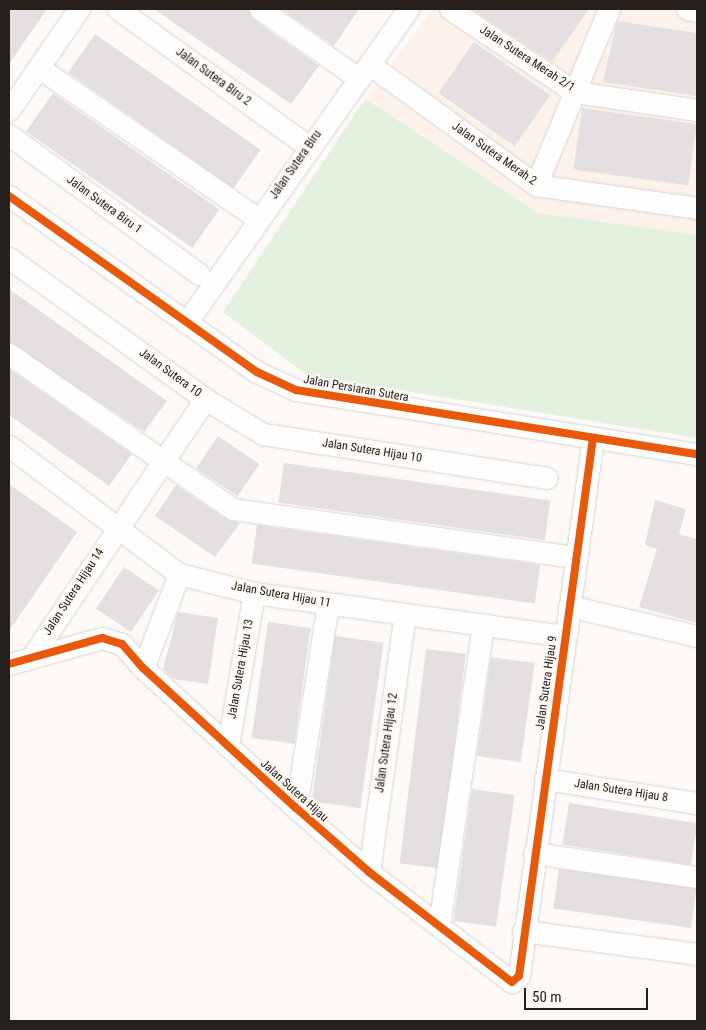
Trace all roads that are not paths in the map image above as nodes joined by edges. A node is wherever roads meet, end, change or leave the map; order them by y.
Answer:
1 (79, 9) edge
2 (118, 9) edge
3 (260, 9) edge
4 (408, 9) edge
5 (450, 9) edge
6 (609, 9) edge
7 (687, 9) edge
8 (697, 10) edge
9 (38, 67) junction
10 (364, 71) junction
11 (575, 92) junction
12 (9, 110) edge
13 (697, 110) edge
14 (9, 135) edge
15 (308, 146) junction
16 (536, 185) junction
17 (9, 196) edge
18 (697, 208) edge
19 (258, 219) junction
20 (9, 258) edge
21 (199, 274) dead end
22 (186, 323) junction
23 (9, 354) edge
24 (205, 399) junction
25 (592, 438) junction
26 (9, 446) edge
27 (697, 454) edge
28 (161, 460) junction
29 (547, 478) dead end
30 (116, 525) junction
31 (576, 557) junction
32 (179, 574) junction
33 (254, 593) junction
34 (328, 603) junction
35 (569, 606) junction
36 (405, 614) junction
37 (483, 624) junction
38 (565, 636) junction
39 (697, 636) edge
40 (31, 658) junction
41 (9, 664) edge
42 (143, 668) junction
43 (228, 746) junction
44 (545, 779) junction
45 (697, 803) edge
46 (296, 808) junction
47 (534, 853) junction
48 (369, 872) junction
49 (697, 877) edge
50 (439, 926) junction
51 (523, 931) junction
52 (697, 954) edge

1 - 9 street
2 - 15 street, Jalan Sutera Biru 2
3 - 10 street, Jalan Sutera Merah 2
4 - 10 street, Jalan Sutera Biru
5 - 11 street, Jalan Sutera Merah 2/1
6 - 11 street
7 - 8 street
9 - 12 street
9 - 19 street
10 - 15 street, Jalan Sutera Biru
10 - 16 street, Jalan Sutera Merah 2
11 - 13 street, Jalan Sutera Merah 2/1
11 - 16 street
14 - 21 street, Jalan Sutera Biru 1
15 - 19 street, Jalan Sutera Biru
16 - 18 street, Jalan Sutera Merah 2
17 - 22 street, Jalan Persiaran Sutera
19 - 22 street, Jalan Sutera Biru
20 - 24 street, Jalan Sutera 10
22 - 25 street, Jalan Persiaran Sutera
23 - 28 street
24 - 28 street, Jalan Sutera 10
24 - 29 street, Jalan Sutera Hijau 10
25 - 27 street, Jalan Persiaran Sutera
25 - 31 street, Jalan Sutera Hijau 9
26 - 30 street, Jalan Sutera Hijau 11
28 - 30 street, Jalan Sutera 10
28 - 31 street
30 - 32 street, Jalan Sutera Hijau 11
30 - 40 street, Jalan Sutera Hijau 14
31 - 35 street, Jalan Sutera Hijau 9
32 - 33 street, Jalan Sutera Hijau 11
32 - 42 street
33 - 34 street, Jalan Sutera Hijau 11
33 - 43 street, Jalan Sutera Hijau 13
34 - 36 street, Jalan Sutera Hijau 11
34 - 46 street
35 - 38 street, Jalan Sutera Hijau 9
35 - 39 street
36 - 37 street, Jalan Sutera Hijau 11
36 - 48 street, Jalan Sutera Hijau 12
37 - 38 street, Jalan Sutera Hijau 11
37 - 50 street
38 - 44 street, Jalan Sutera Hijau 9
40 - 41 street, Jalan Sutera Hijau
40 - 42 street, Jalan Sutera Hijau
42 - 43 street, Jalan Sutera Hijau
43 - 46 street, Jalan Sutera Hijau
44 - 45 street, Jalan Sutera Hijau 8
44 - 47 street, Jalan Sutera Hijau 9
46 - 48 street, Jalan Sutera Hijau
47 - 49 street
47 - 51 street, Jalan Sutera Hijau 9
48 - 50 street, Jalan Sutera Hijau
50 - 51 street, Jalan Sutera Hijau
51 - 52 street

